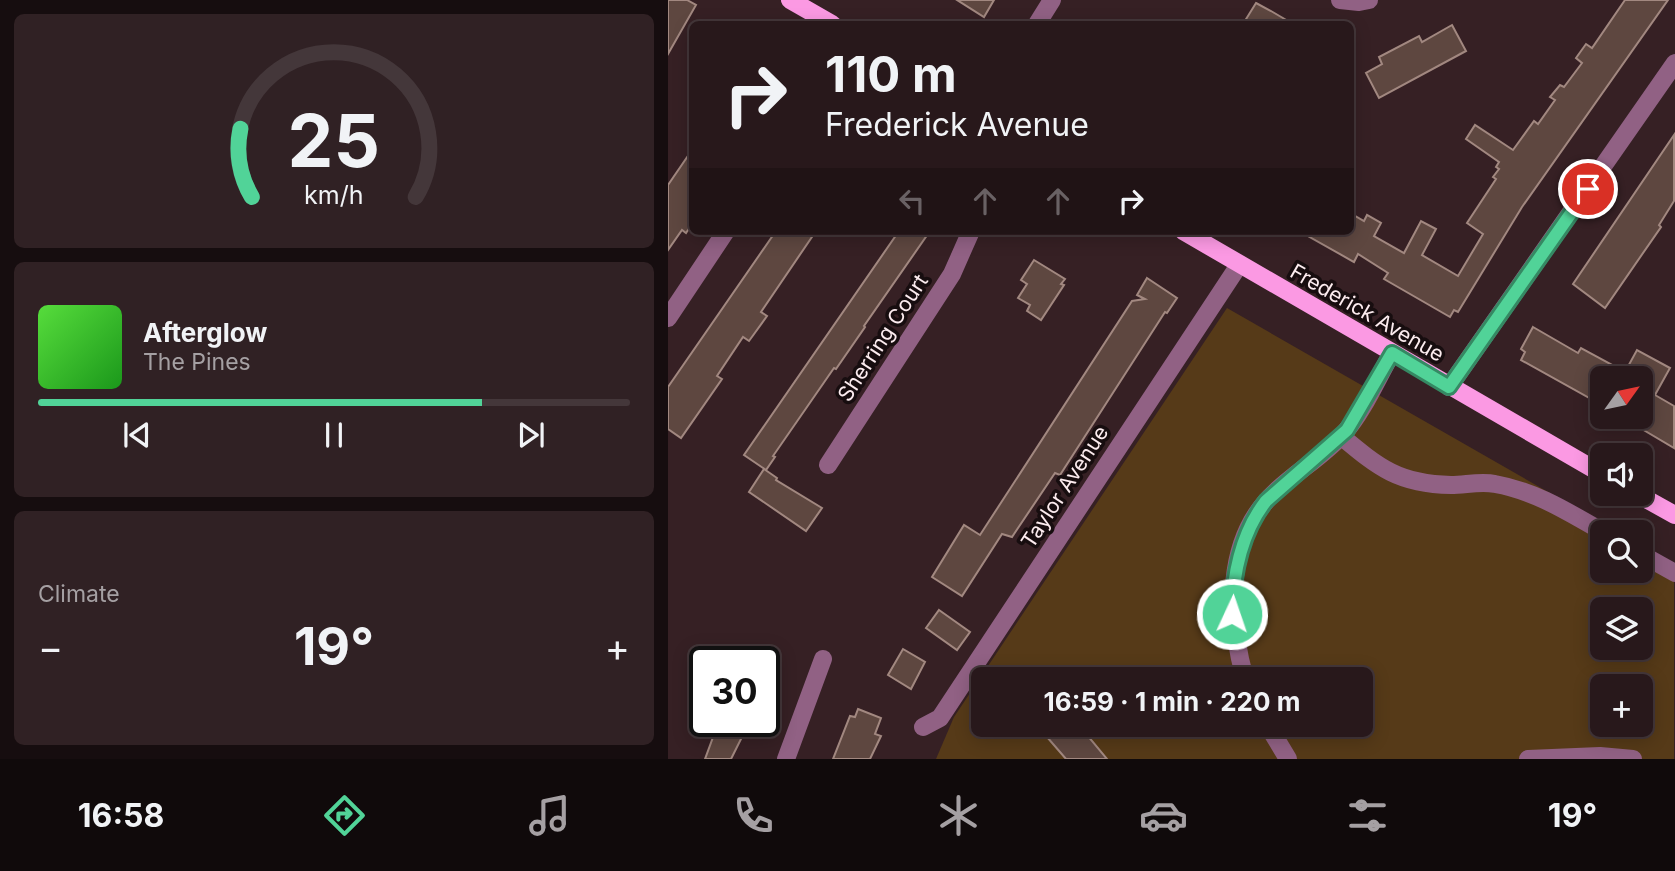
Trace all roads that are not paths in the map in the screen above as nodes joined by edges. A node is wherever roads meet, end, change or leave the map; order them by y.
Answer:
1 (790, 0) edge
2 (1052, 0) edge
3 (1340, 0) edge
4 (1364, 1) edge
5 (827, 21) edge
6 (1039, 21) edge
7 (1674, 63) edge
8 (723, 235) edge
9 (969, 235) edge
10 (1190, 235) edge
11 (1239, 265) junction
12 (668, 318) edge
13 (1392, 353) junction
14 (1449, 387) junction
15 (1341, 436) junction
16 (828, 466) dead end
17 (1590, 467) edge
18 (1653, 503) edge
19 (1674, 515) edge
20 (1590, 525) edge
21 (1653, 561) edge
22 (1674, 573) edge
23 (823, 659) dead end
24 (1242, 667) edge
25 (923, 727) dead end
26 (1275, 737) edge
27 (786, 759) edge
28 (1288, 759) edge
29 (1528, 759) edge
30 (1633, 759) edge

1 - 5 main road
2 - 6 street
3 - 4 street
7 - 14 street
8 - 12 street
9 - 16 street, Sherring Court
10 - 11 main road, Frederick Avenue
11 - 13 main road, Frederick Avenue
11 - 25 street, Taylor Avenue
13 - 14 main road, Frederick Avenue
13 - 15 street
14 - 17 main road, Frederick Avenue
15 - 20 street
15 - 24 street
18 - 19 main road
21 - 22 street
23 - 27 street
26 - 28 street
29 - 30 street

